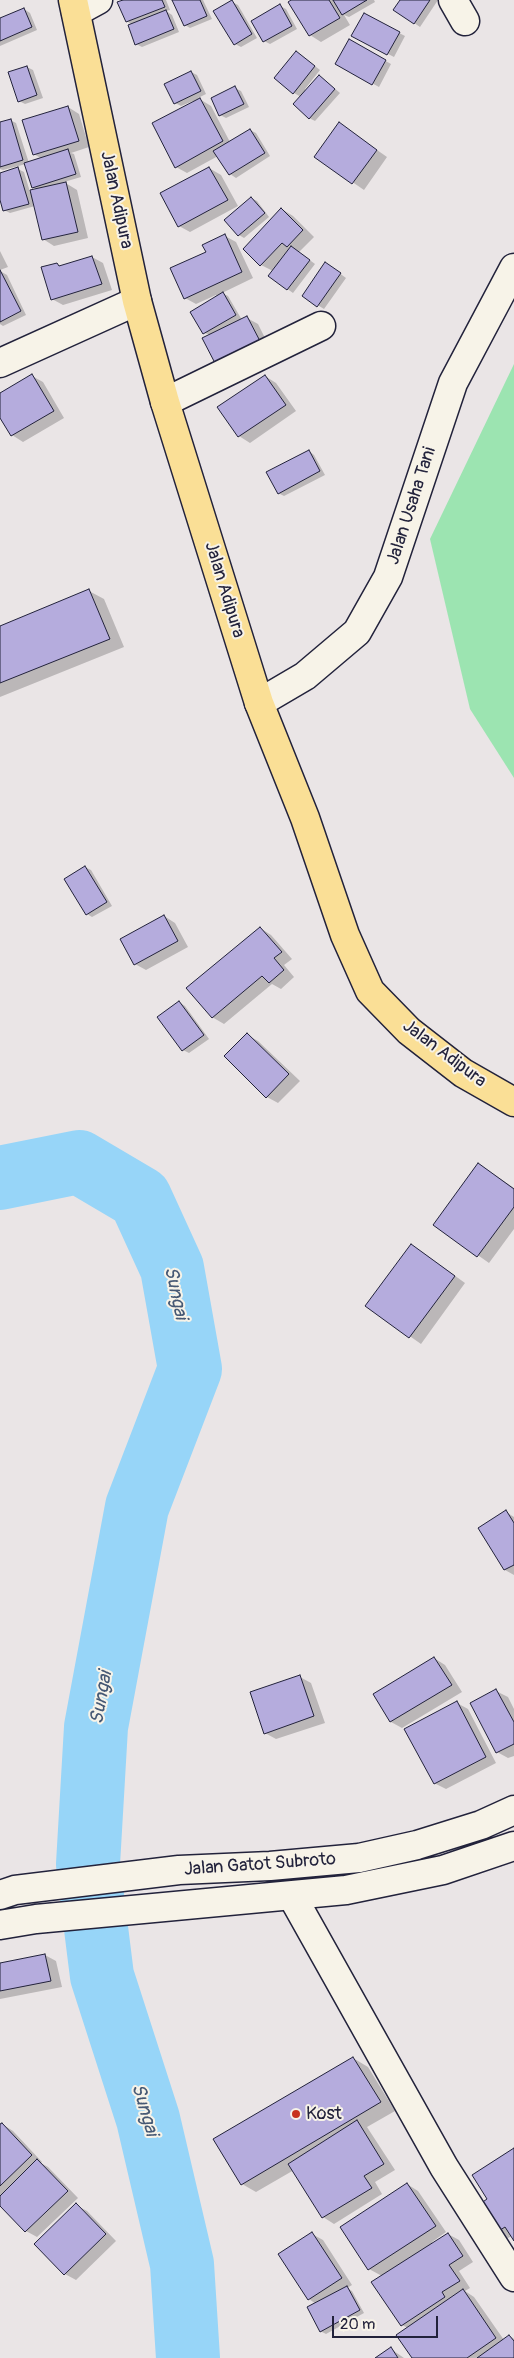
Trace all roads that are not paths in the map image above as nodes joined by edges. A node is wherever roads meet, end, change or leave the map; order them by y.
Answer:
1 (82, 4) edge
2 (514, 268) edge
3 (137, 301) junction
4 (321, 326) dead end
5 (1, 360) edge
6 (165, 402) junction
7 (259, 703) junction
8 (514, 1102) edge
9 (514, 1810) edge
10 (514, 1846) edge
11 (7, 1892) edge
12 (292, 1896) junction
13 (0, 1925) edge
14 (514, 2277) edge

1 - 3 highway, Jalan Adipura
2 - 7 street, Jalan Usaha Tani
3 - 5 street
3 - 6 highway, Jalan Adipura
4 - 6 street
6 - 7 highway, Jalan Adipura
7 - 8 highway, Jalan Adipura
9 - 11 street, Jalan Gatot Subroto
10 - 12 street, Jalan Gatot Subroto
12 - 13 street, Jalan Gatot Subroto
12 - 14 street

